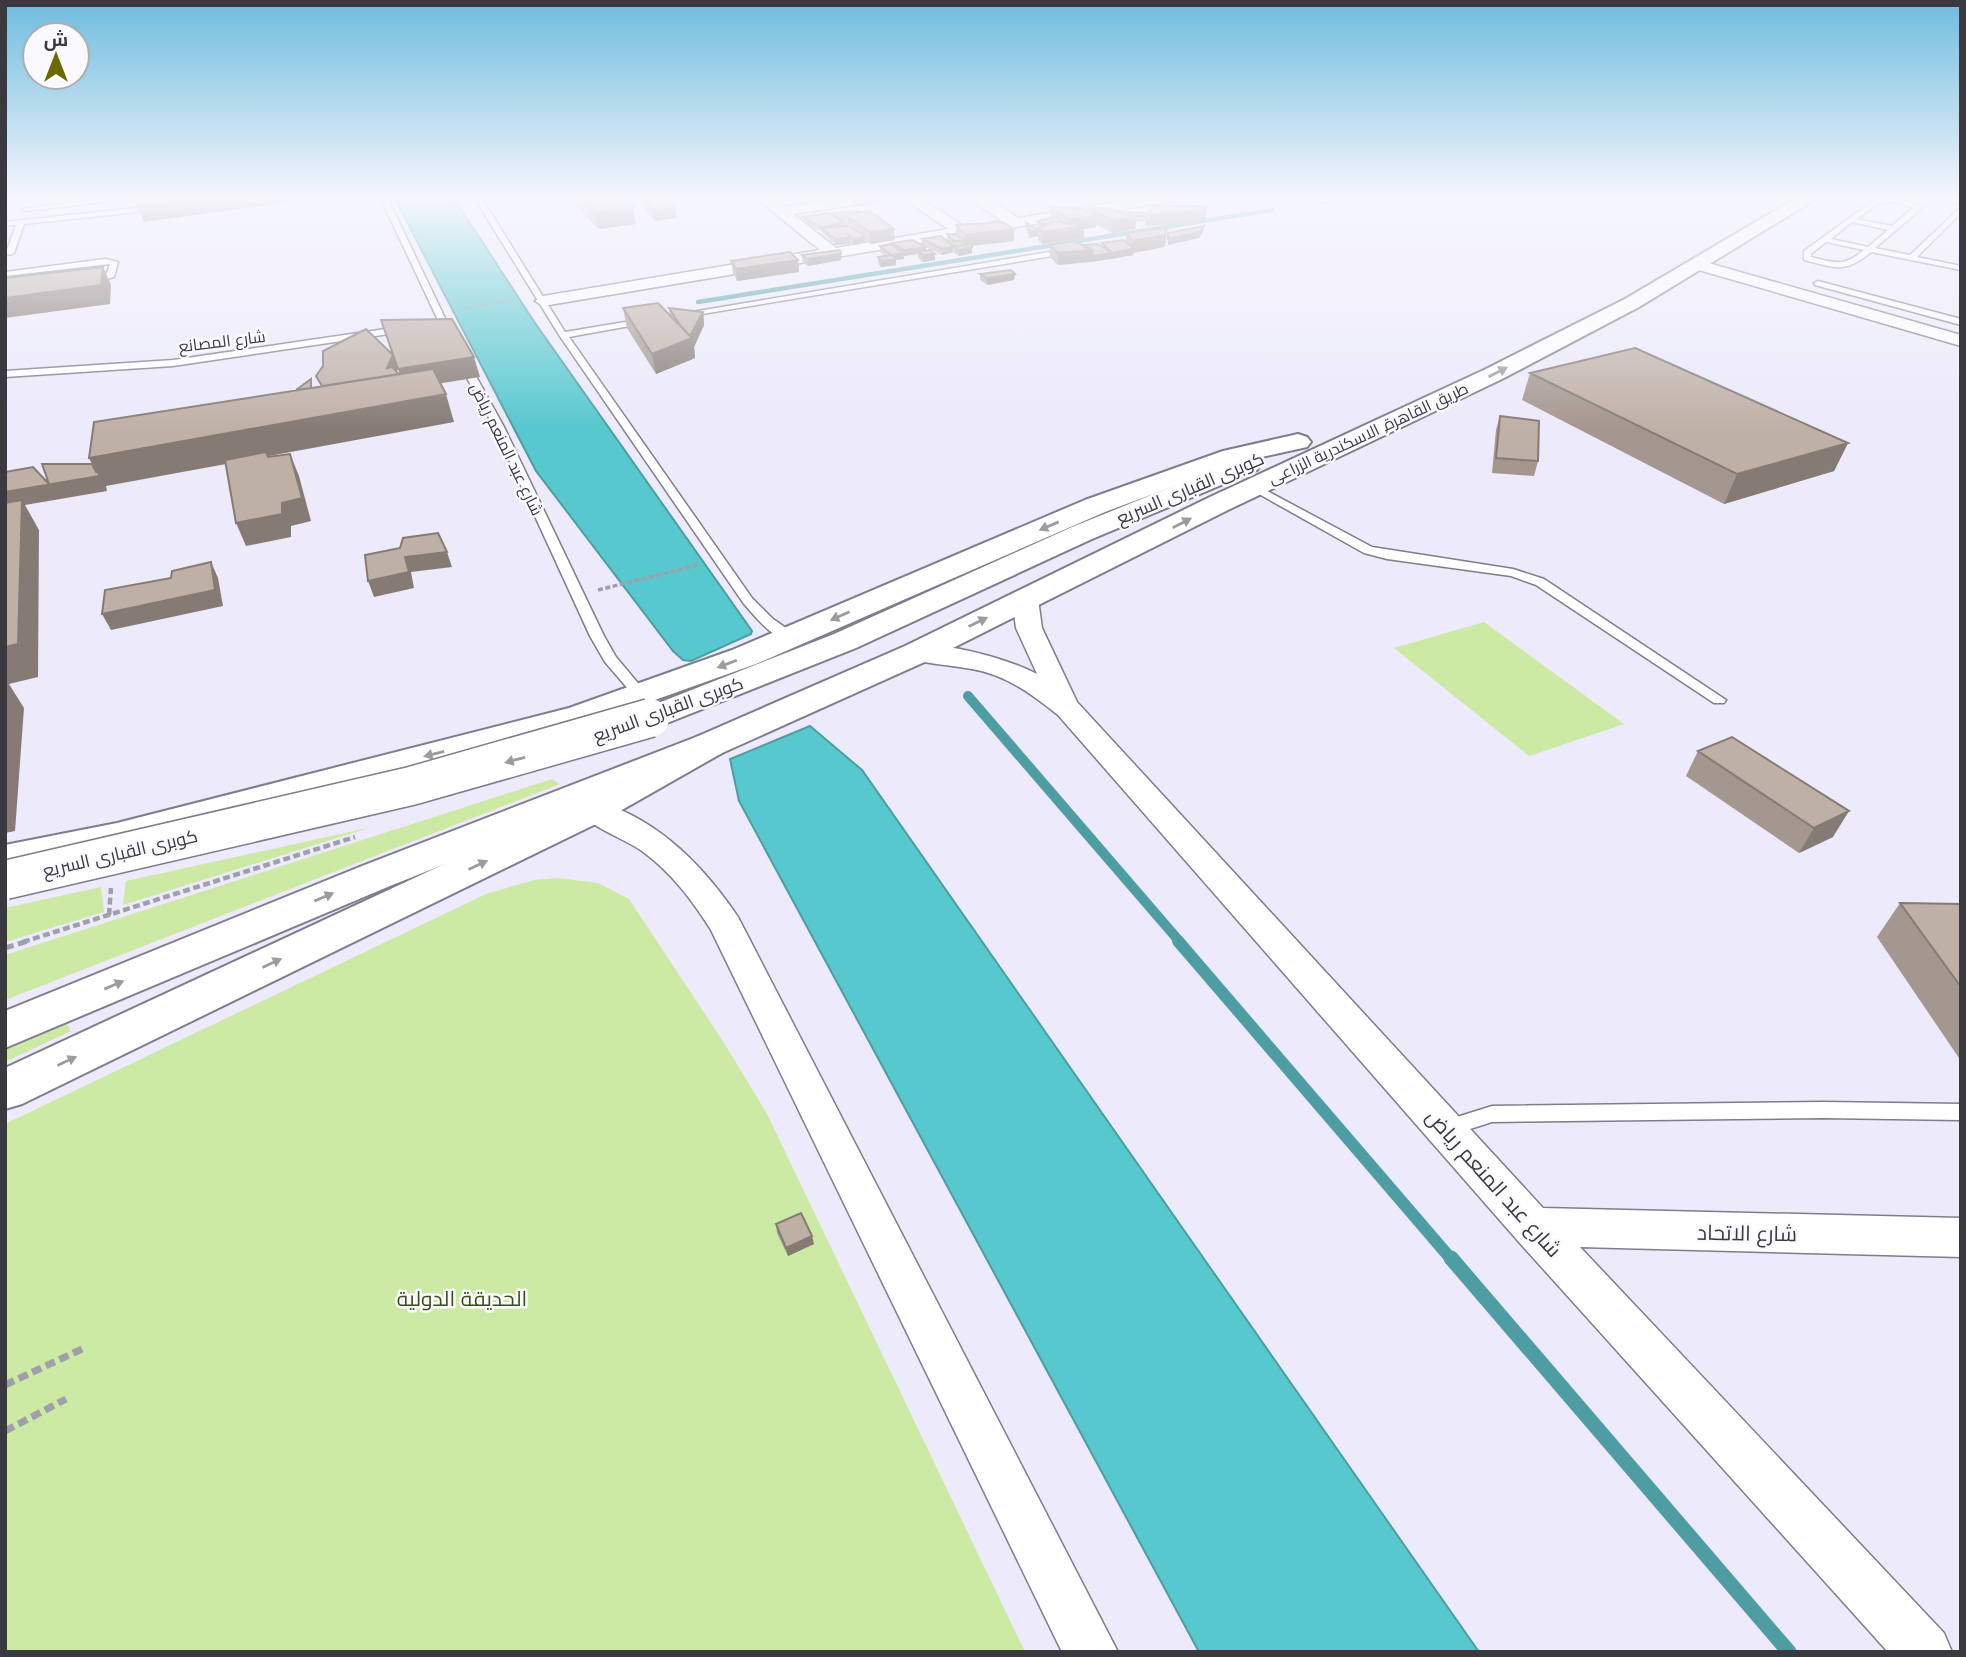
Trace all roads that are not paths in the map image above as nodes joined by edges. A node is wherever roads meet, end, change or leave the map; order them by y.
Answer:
1 (110, 274) edge
2 (419, 274) edge
3 (526, 274) edge
4 (691, 274) edge
5 (926, 274) edge
6 (1639, 274) edge
7 (1681, 274) edge
8 (1730, 274) edge
9 (1636, 276) dead end
10 (82, 283) edge
11 (1818, 283) dead end
12 (541, 298) junction
13 (668, 317) edge
14 (655, 319) edge
15 (1961, 322) edge
16 (442, 324) junction
17 (429, 326) edge
18 (415, 328) edge
19 (563, 335) junction
20 (1519, 338) dead end
21 (1961, 341) edge
22 (5, 374) edge
23 (1373, 408) dead end
24 (1254, 488) junction
25 (1025, 599) junction
26 (791, 638) junction
27 (917, 653) junction
28 (1718, 700) dead end
29 (646, 706) junction
30 (1068, 709) junction
31 (709, 745) junction
32 (593, 810) junction
33 (5, 859) edge
34 (5, 880) edge
35 (5, 1030) edge
36 (5, 1090) edge
37 (1961, 1112) edge
38 (1445, 1129) junction
39 (1533, 1227) junction
40 (1961, 1238) edge
41 (1091, 1652) edge
42 (1925, 1652) edge

1 - 10 lane
2 - 16 lane, شارع عبد المنعم رياض
3 - 12 lane
4 - 12 street
5 - 13 lane
6 - 9 highway
24 -> 7 highway, طريق القاهرة, الاسكندرية الزراعى
8 - 21 street
11 - 15 lane
12 - 19 lane
14 - 19 lane
16 - 17 lane
16 - 29 lane, شارع عبد المنعم رياض
18 - 22 lane, شارع المصانع
19 - 26 lane
20 - 23 highway, طريق القاهرة, الاسكندرية الزراعى
25 -> 24 highway, طريق القاهرة, الاسكندرية الزراعى
24 - 28 lane
27 -> 25 highway, طريق القاهرة, الاسكندرية الزراعى
25 - 30 street, شارع عبد المنعم رياض
26 -> 29 highway
29 -> 26 highway, كوبرى القبارى السريع
27 - 30 street, شارع عبد المنعم رياض
27 - 31 highway
29 -> 33 highway
29 -> 34 highway, كوبرى القبارى السريع, bridge
30 - 38 street, شارع عبد المنعم رياض
31 - 32 highway
35 -> 31 highway
36 -> 32 highway
32 - 41 street
37 - 38 lane
38 - 39 street, شارع عبد المنعم رياض
39 - 40 street, شارع الاتحاد
39 - 42 street, شارع عبد المنعم رياض

